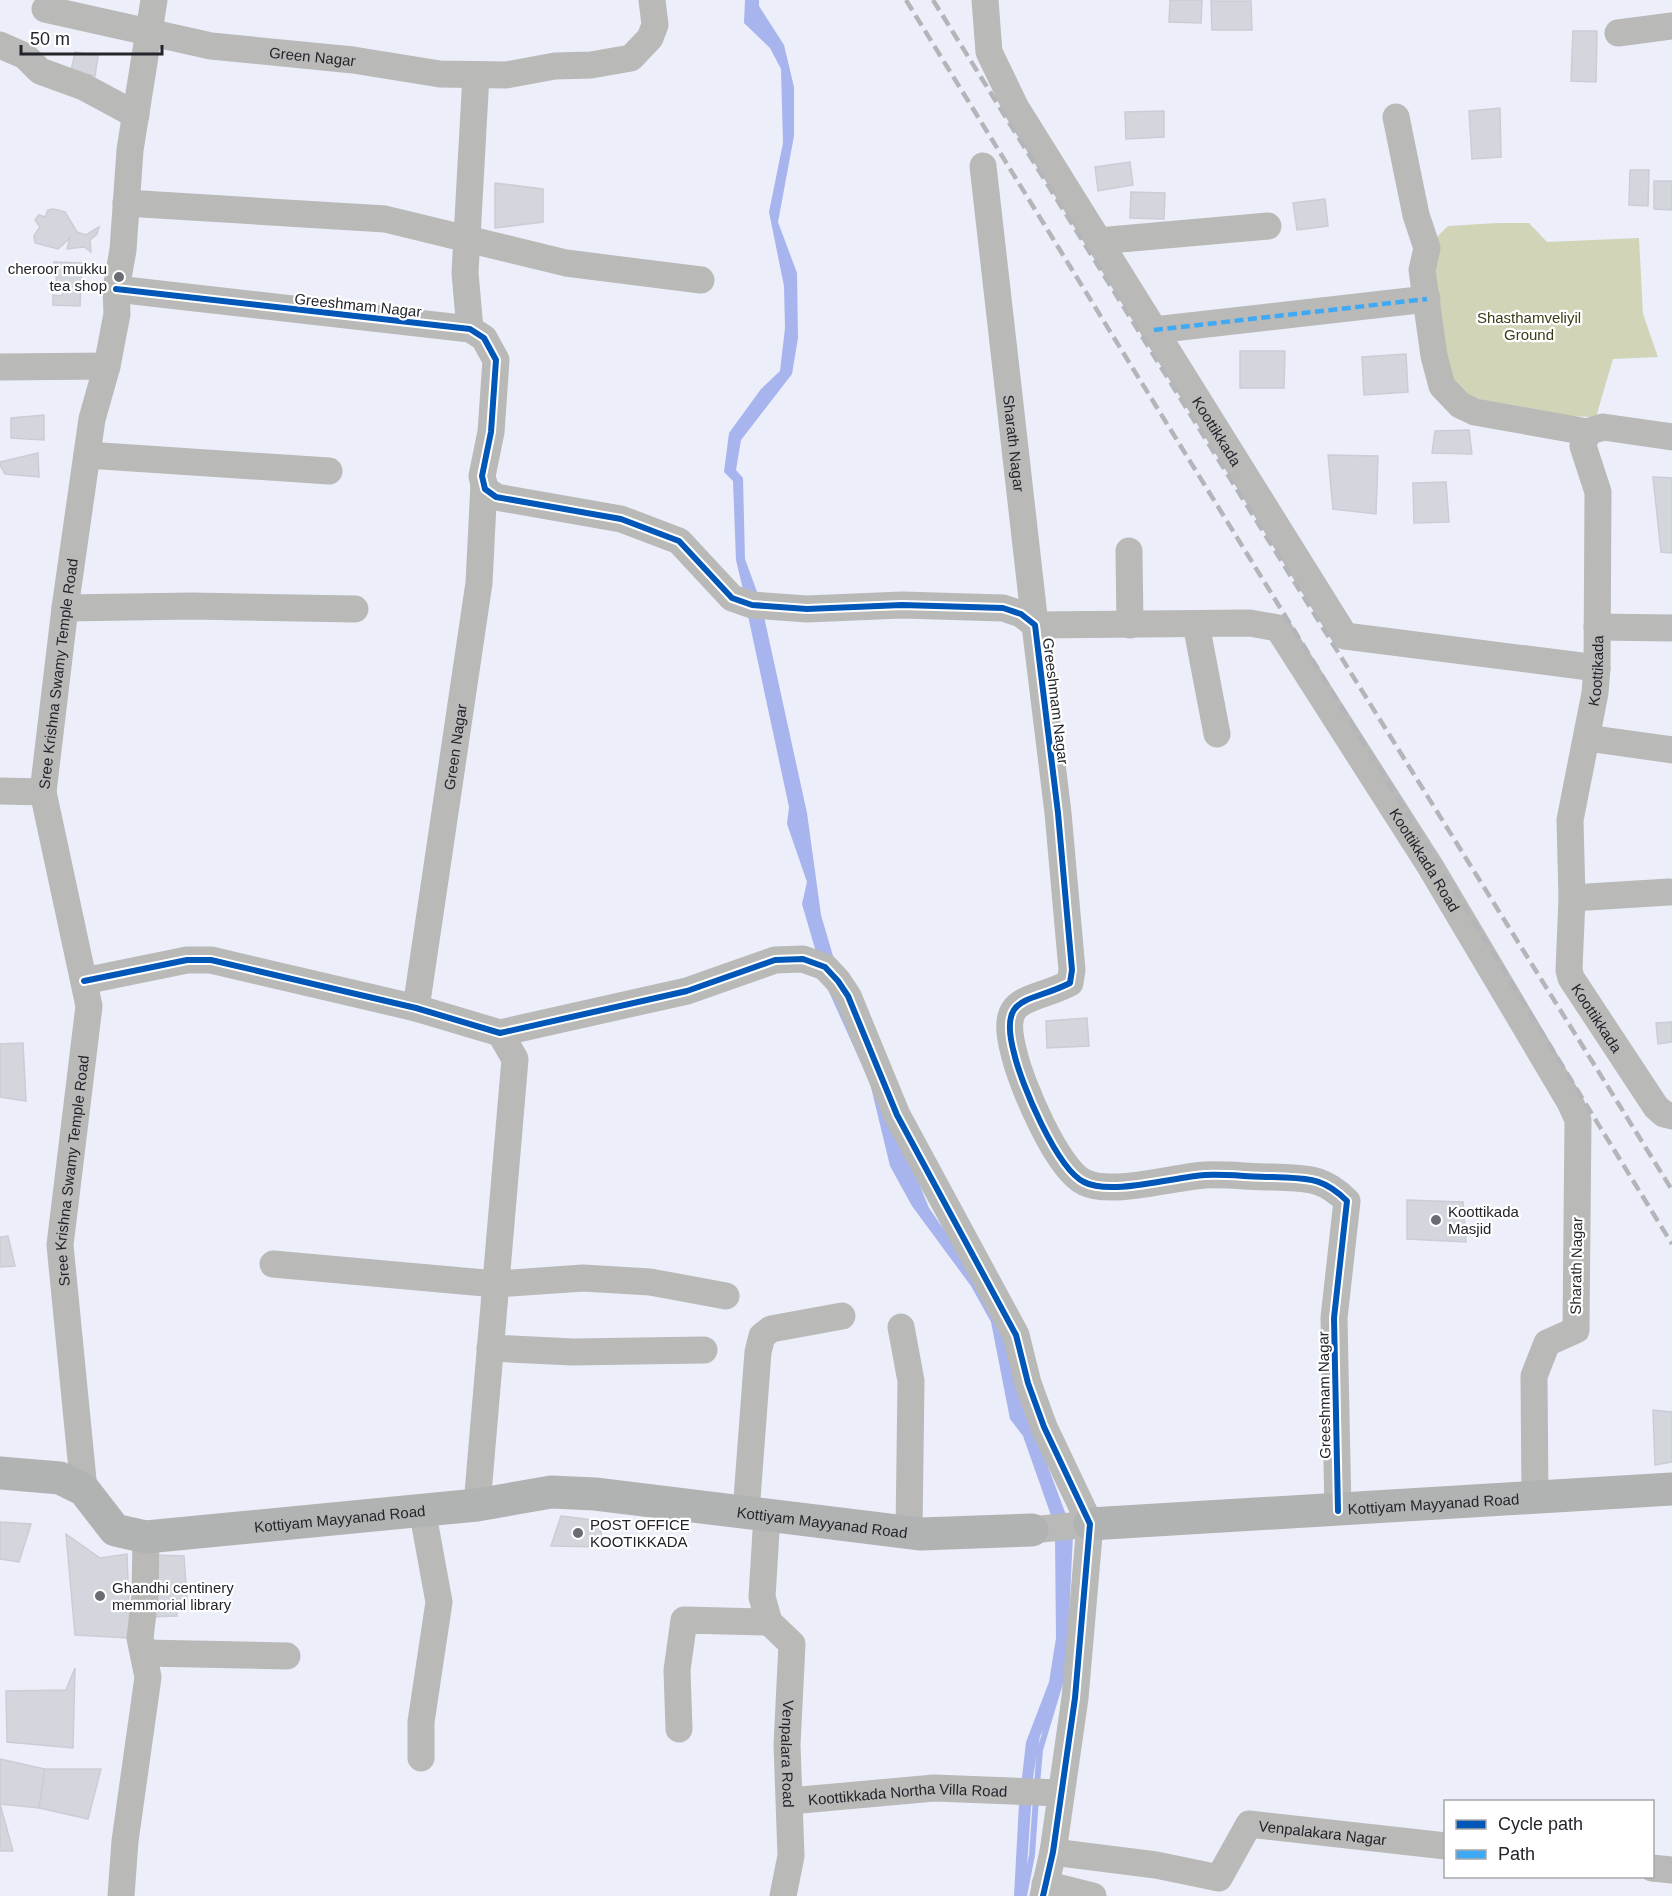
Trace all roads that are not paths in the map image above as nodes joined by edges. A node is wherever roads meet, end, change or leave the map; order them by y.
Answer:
1 (154, 0) edge
2 (652, 0) edge
3 (985, 0) edge
4 (45, 9) dead end
5 (1672, 26) edge
6 (149, 32) junction
7 (1618, 33) dead end
8 (0, 45) edge
9 (476, 75) junction
10 (136, 115) junction
11 (1396, 117) dead end
12 (983, 166) dead end
13 (126, 203) junction
14 (1269, 226) dead end
15 (468, 238) junction
16 (1098, 241) junction
17 (701, 280) dead end
18 (116, 289) junction
19 (1427, 299) junction
20 (470, 329) junction
21 (1154, 330) junction
22 (107, 366) junction
23 (0, 367) edge
24 (1587, 432) junction
25 (1672, 437) edge
26 (87, 455) junction
27 (328, 471) dead end
28 (484, 484) junction
29 (1129, 551) dead end
30 (65, 608) junction
31 (355, 609) dead end
32 (1196, 624) junction
33 (1035, 625) junction
34 (1130, 625) junction
35 (1597, 627) junction
36 (1672, 628) edge
37 (1597, 668) junction
38 (1217, 734) dead end
39 (1587, 738) junction
40 (1672, 750) edge
41 (0, 791) edge
42 (43, 792) junction
43 (1669, 892) dead end
44 (1572, 898) junction
45 (84, 981) junction
46 (416, 1008) junction
47 (500, 1033) junction
48 (1672, 1116) edge
49 (1578, 1120) joint
50 (273, 1264) dead end
51 (496, 1284) junction
52 (726, 1296) dead end
53 (842, 1316) dead end
54 (901, 1327) dead end
55 (490, 1348) junction
56 (704, 1350) dead end
57 (0, 1473) edge
58 (1672, 1489) edge
59 (84, 1490) junction
60 (1534, 1498) junction
61 (477, 1504) junction
62 (422, 1509) junction
63 (1338, 1510) junction
64 (756, 1513) junction
65 (1090, 1524) junction
66 (1032, 1530) joint
67 (909, 1532) junction
68 (146, 1536) junction
69 (769, 1622) junction
70 (144, 1653) junction
71 (287, 1656) dead end
72 (679, 1729) dead end
73 (421, 1758) dead end
74 (1045, 1792) junction
75 (790, 1801) junction
76 (1444, 1846) edge
77 (1053, 1852) junction
78 (1654, 1868) edge
79 (1672, 1870) edge
80 (1044, 1890) edge
81 (121, 1896) edge
82 (783, 1896) edge
83 (1093, 1896) edge

1 - 6 street, Sree Krishna Swamy Temple Road
2 - 9 street, Green Nagar
3 - 16 street, Koottikkada
4 - 6 street, Green Nagar
5 - 7 street
6 - 9 street, Green Nagar
6 - 10 street, Sree Krishna Swamy Temple Road
8 - 10 street
9 - 15 street
10 - 13 street, Sree Krishna Swamy Temple Road
11 - 19 street
12 - 33 street, Sharath Nagar
13 - 15 street
13 - 18 street, Sree Krishna Swamy Temple Road
14 - 16 street
15 - 17 street
15 - 20 street
16 - 21 street, Koottikkada
18 - 20 street, Greeshmam Nagar
18 - 22 street, Sree Krishna Swamy Temple Road
19 - 21 street
19 - 24 street
20 - 28 street
21 - 37 street, Koottikkada
22 - 23 street
22 - 26 street, Sree Krishna Swamy Temple Road
24 - 25 street
24 - 35 street, Koottikada
26 - 27 street
26 - 30 street, Sree Krishna Swamy Temple Road
28 - 33 street, Greeshmam Nagar
28 - 46 street, Green Nagar
29 - 34 street
30 - 31 street
30 - 42 street, Sree Krishna Swamy Temple Road
32 - 34 street
32 - 38 street
32 - 49 street, Koottikkada Road
33 - 34 street
33 - 63 street, Greeshmam Nagar
35 - 36 street
35 - 37 street, Koottikada
37 - 39 street, Koottikada
39 - 40 street
39 - 44 street, Koottikada
41 - 42 street
42 - 45 street, Sree Krishna Swamy Temple Road
43 - 44 street
44 - 48 street, Koottikkada
45 - 46 street
45 - 59 street, Sree Krishna Swamy Temple Road
46 - 47 street
47 - 51 street
47 - 65 street
49 - 60 street, Sharath Nagar
50 - 51 street
51 - 52 street
51 - 55 street
53 - 64 street
54 - 67 street
55 - 56 street
55 - 61 street
57 - 59 main road, Kottiyam Mayyanad Road
58 - 60 main road, Kottiyam Mayyanad Road
59 - 68 main road, Kottiyam Mayyanad Road
60 - 63 main road, Kottiyam Mayyanad Road
61 - 62 main road, Kottiyam Mayyanad Road
61 - 64 main road, Kottiyam Mayyanad Road
62 - 68 main road, Kottiyam Mayyanad Road
62 - 73 street
63 - 65 main road, Kottiyam Mayyanad Road
64 - 67 main road, Kottiyam Mayyanad Road
64 - 69 street
65 - 66 street, Kottiyam Mayyanad Road
65 - 74 street
66 - 67 main road, Kottiyam Mayyanad Road
68 - 70 street
69 - 72 street
69 - 75 street, Venpalara Road
70 - 71 street
70 - 81 street
74 - 75 street, Koottikkada Northa Villa Road
74 - 77 street
75 - 82 street, Venpalara Road
76 - 77 street, Venpalakara Nagar
77 - 80 street
78 - 79 street
80 - 83 street

